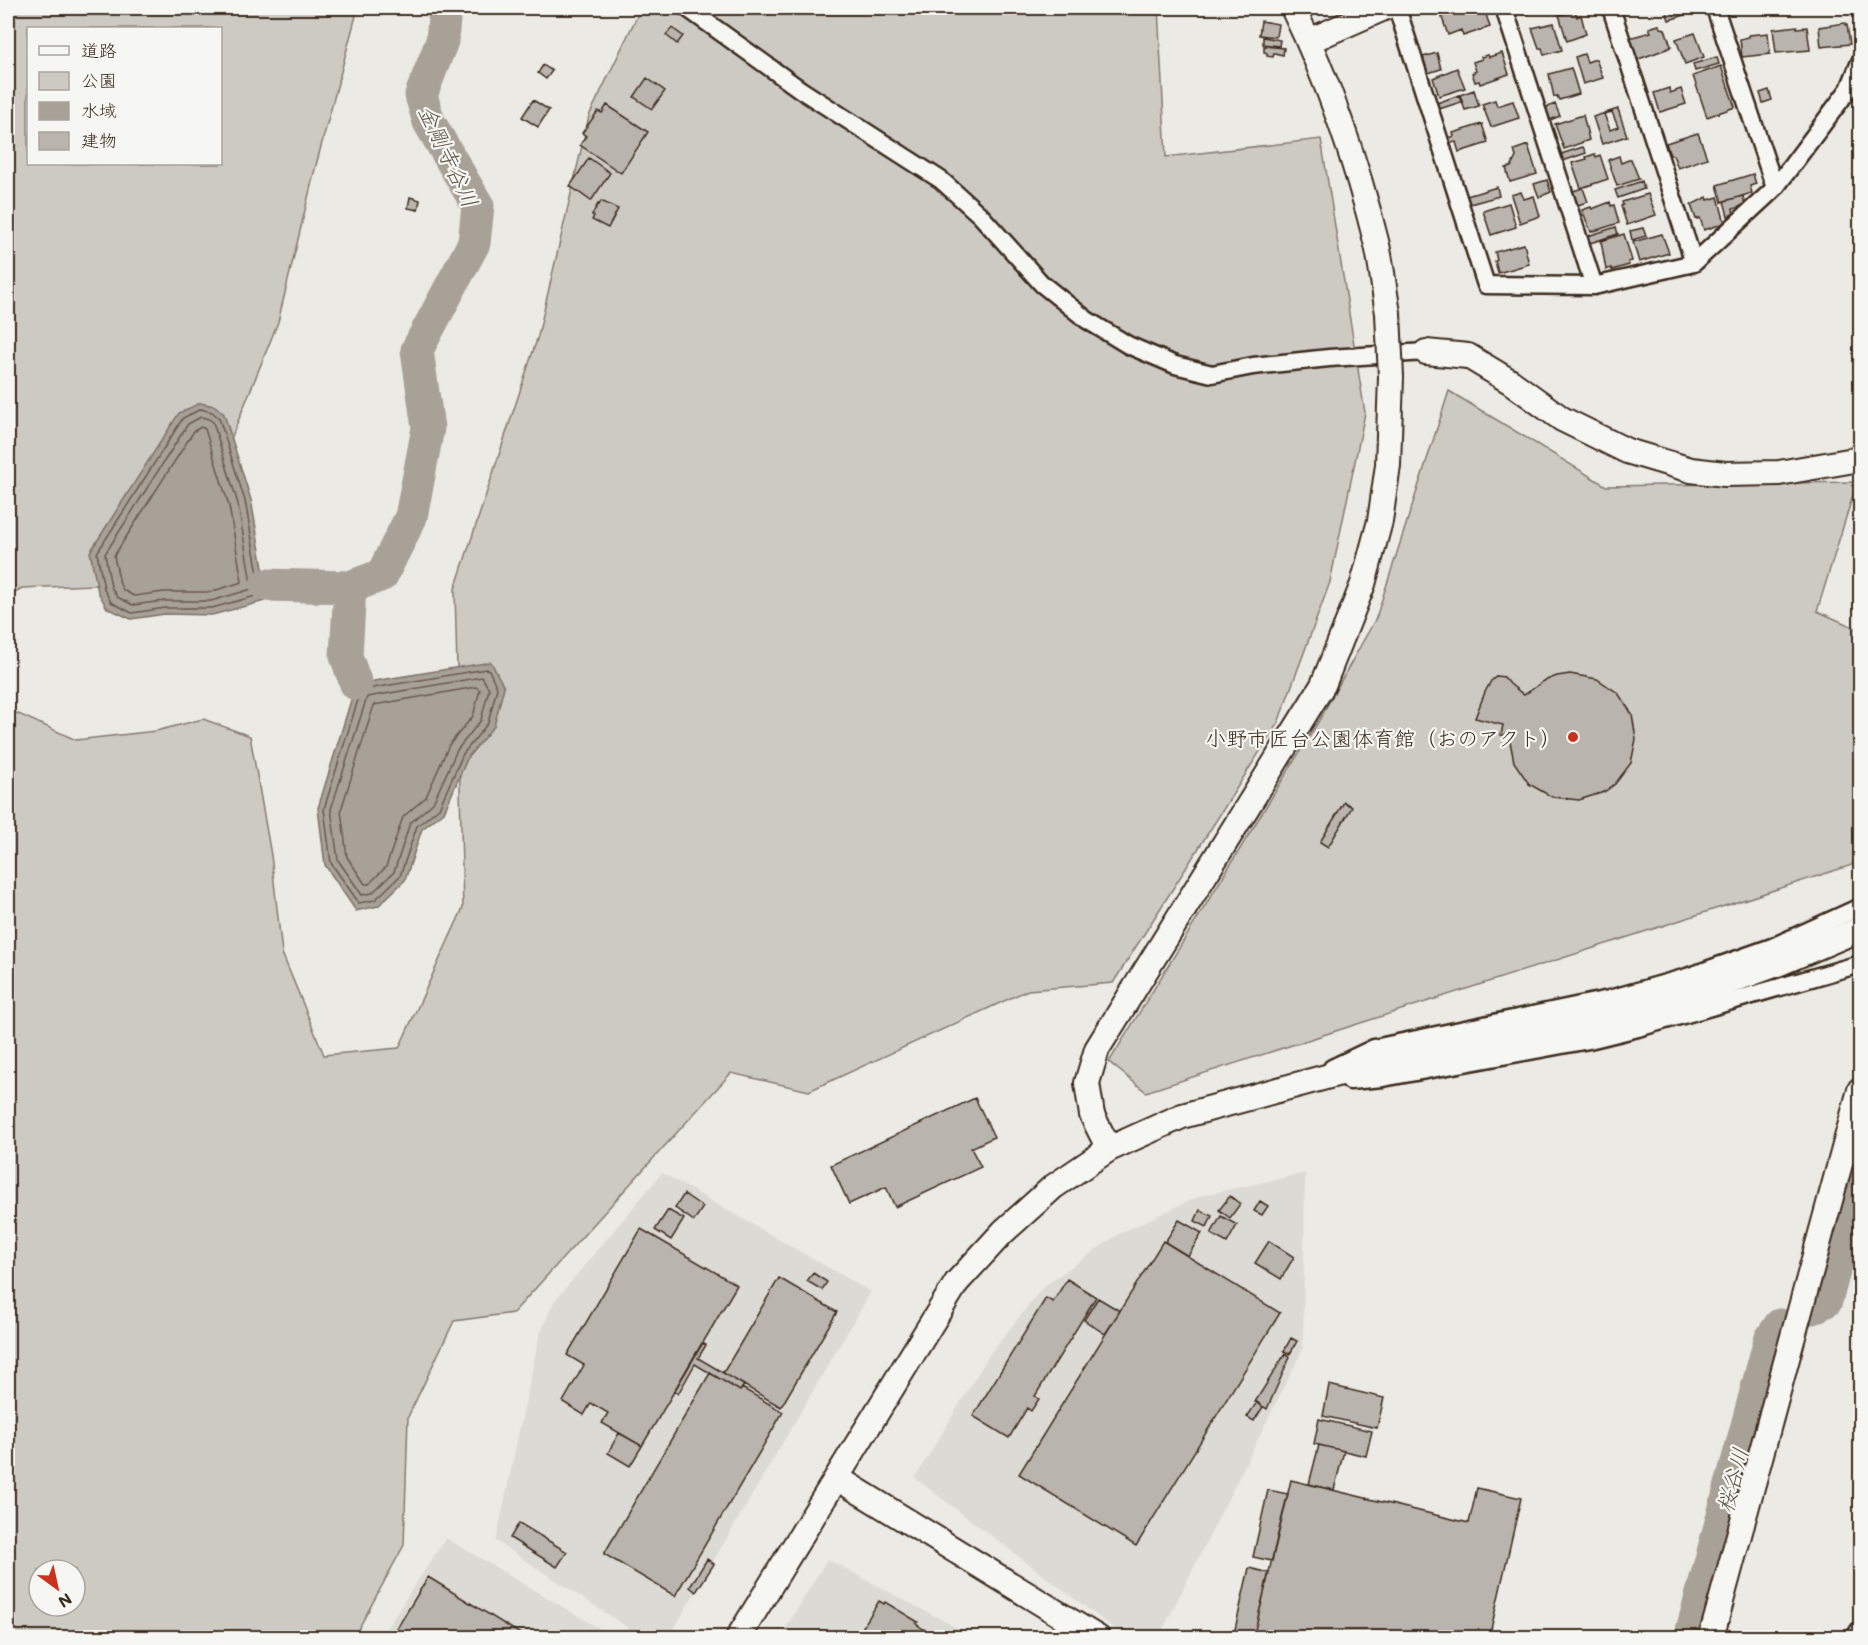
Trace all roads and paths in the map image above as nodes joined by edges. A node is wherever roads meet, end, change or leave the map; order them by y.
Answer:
1 (687, 8) edge
2 (1293, 8) edge
3 (1384, 8) edge
4 (1397, 8) edge
5 (1504, 8) edge
6 (1611, 8) edge
7 (1715, 8) edge
8 (1309, 41) junction
9 (1860, 62) edge
10 (1775, 188) junction
11 (1694, 263) junction
12 (1594, 286) junction
13 (1426, 352) joint
14 (1860, 459) edge
15 (1860, 907) edge
16 (1854, 932) edge
17 (1860, 964) edge
18 (1295, 1085) junction
19 (1860, 1090) edge
20 (1109, 1149) junction
21 (837, 1478) junction
22 (1860, 1629) edge
23 (738, 1638) edge
24 (1098, 1638) edge
25 (1711, 1638) edge
26 (1854, 1638) edge

1 - 13 street
2 - 8 street
3 - 8 street
4 - 12 street
5 - 12 street
6 - 11 street
7 - 10 street
8 - 20 street, bridge
9 - 10 street
10 - 11 street
11 - 12 street
13 - 14 street
15 - 18 street
16 - 18 street
17 - 18 street
18 - 20 street
19 - 25 street
20 - 21 street
21 - 23 street
21 - 24 street
22 - 26 street

